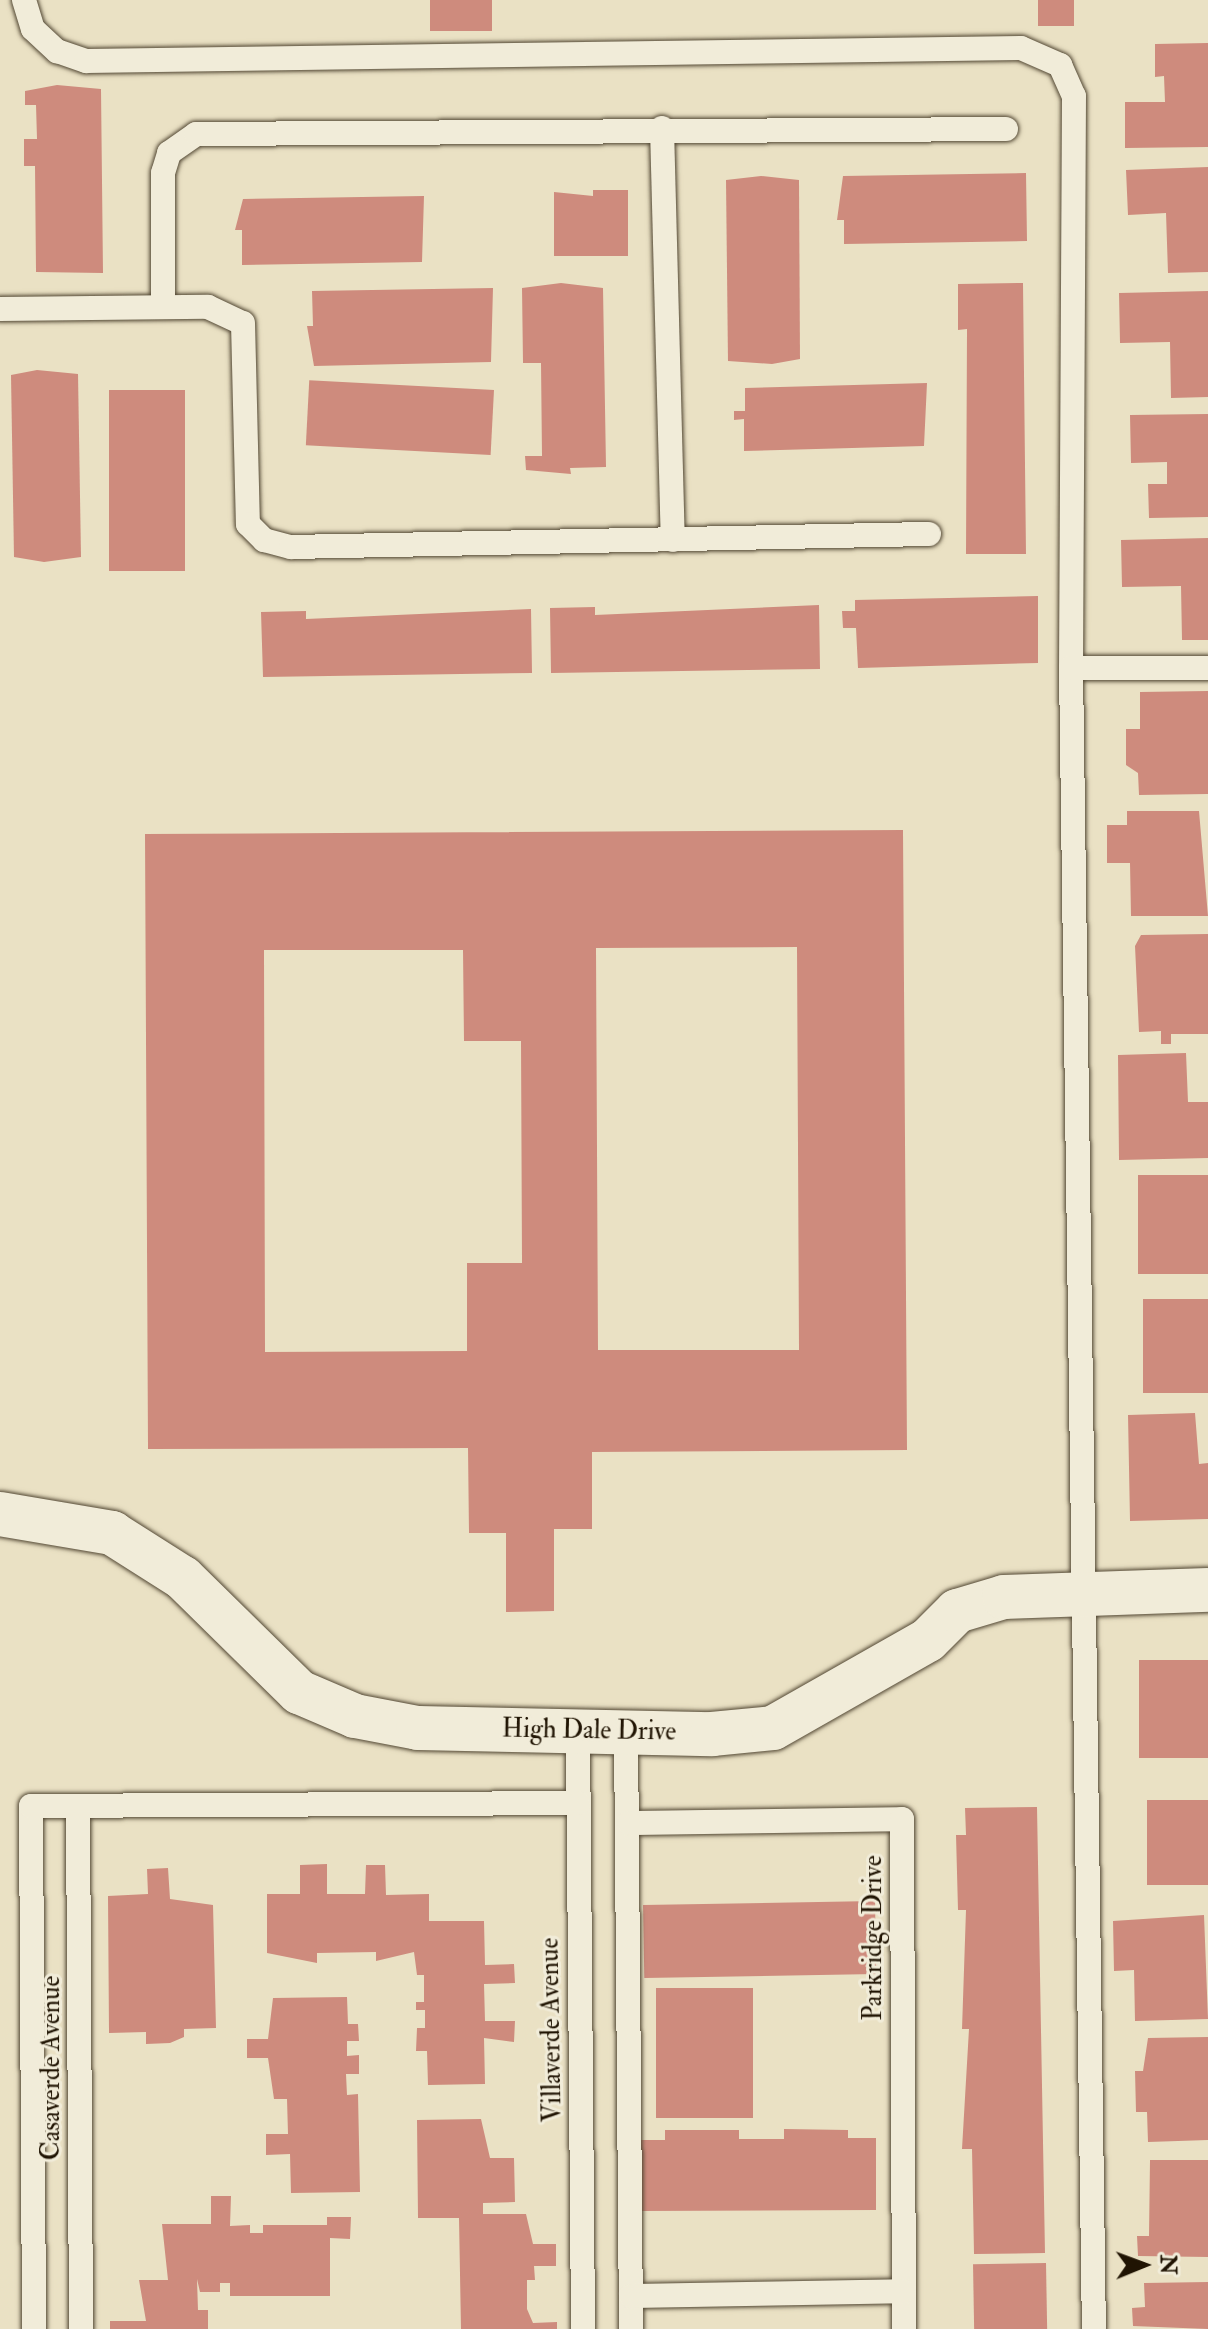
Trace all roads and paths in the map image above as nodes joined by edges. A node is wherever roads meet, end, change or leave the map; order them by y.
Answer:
1 (24, 0) edge
2 (662, 128) junction
3 (1006, 129) dead end
4 (163, 306) junction
5 (0, 309) edge
6 (929, 534) dead end
7 (673, 540) junction
8 (1071, 668) junction
9 (1208, 668) edge
10 (0, 1514) edge
11 (1208, 1590) edge
12 (1084, 1594) junction
13 (578, 1731) junction
14 (626, 1731) junction
15 (578, 1803) junction
16 (78, 1806) junction
17 (629, 1823) junction
18 (904, 2291) junction
19 (631, 2296) junction
20 (34, 2329) edge
21 (81, 2329) edge
22 (583, 2329) edge
23 (631, 2329) edge
24 (904, 2329) edge
25 (1094, 2329) edge

1 - 8 lane
2 - 3 lane
2 - 4 lane
2 - 7 lane
4 - 5 lane
4 - 7 lane
6 - 7 lane
8 - 9 lane
8 - 12 lane
10 - 13 street, High Dale Drive
11 - 12 street, High Dale Drive
12 - 14 street, High Dale Drive
12 - 25 lane
13 - 14 street, High Dale Drive
13 - 15 lane, Villaverde Avenue
14 - 17 lane
15 - 16 lane, Casaverde Avenue
15 - 22 lane, Villaverde Avenue
16 - 20 lane, Casaverde Avenue
16 - 21 lane, Casaverde Avenue
17 - 18 lane, Parkridge Drive
17 - 19 lane
18 - 19 lane
18 - 24 lane, Parkridge Drive
19 - 23 lane

